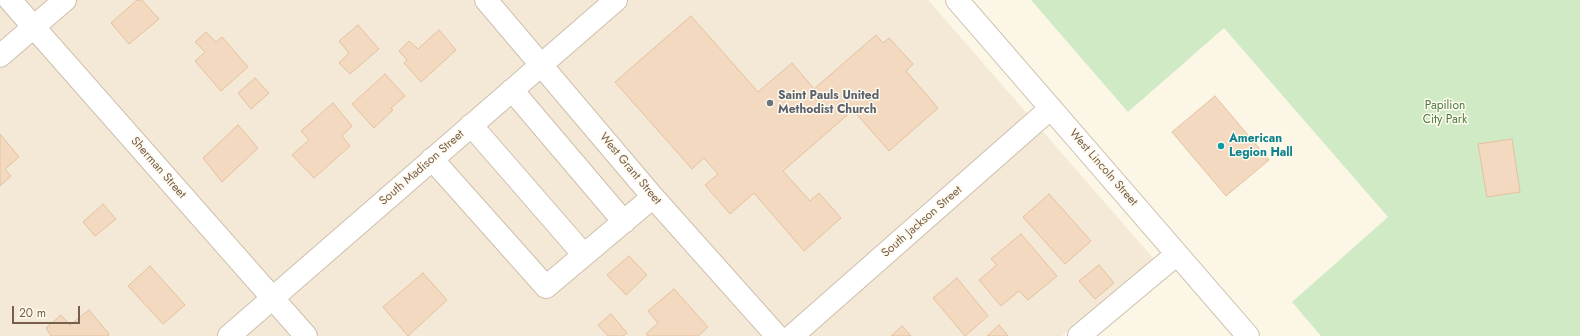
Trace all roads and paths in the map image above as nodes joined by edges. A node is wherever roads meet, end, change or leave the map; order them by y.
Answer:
1 (10, 0) edge
2 (65, 0) edge
3 (486, 0) edge
4 (616, 0) edge
5 (957, 0) edge
6 (34, 27) junction
7 (0, 56) edge
8 (541, 64) junction
9 (512, 90) junction
10 (1052, 108) junction
11 (471, 126) junction
12 (432, 159) junction
13 (653, 197) junction
14 (624, 222) junction
15 (1177, 254) junction
16 (584, 255) junction
17 (273, 298) junction
18 (229, 336) edge
19 (306, 336) edge
20 (777, 336) edge
21 (792, 336) edge
22 (1078, 336) edge
23 (1248, 336) edge

1 - 6 street, Sherman Street
2 - 6 street
3 - 8 street, West Grant Street
4 - 8 street, South Madison Street
5 - 10 street, West Lincoln Street
6 - 7 street
6 - 17 street, Sherman Street
8 - 9 street, South Madison Street
8 - 13 street, West Grant Street
9 - 11 street, South Madison Street
9 - 14 street
10 - 15 street, West Lincoln Street
10 - 21 street, South Jackson Street
11 - 12 street, South Madison Street
11 - 16 street
12 - 16 street
12 - 17 street, South Madison Street
13 - 14 street
13 - 20 street, West Grant Street
14 - 16 street
15 - 22 street
15 - 23 street, West Lincoln Street
17 - 18 street, South Madison Street
17 - 19 street, Sherman Street

